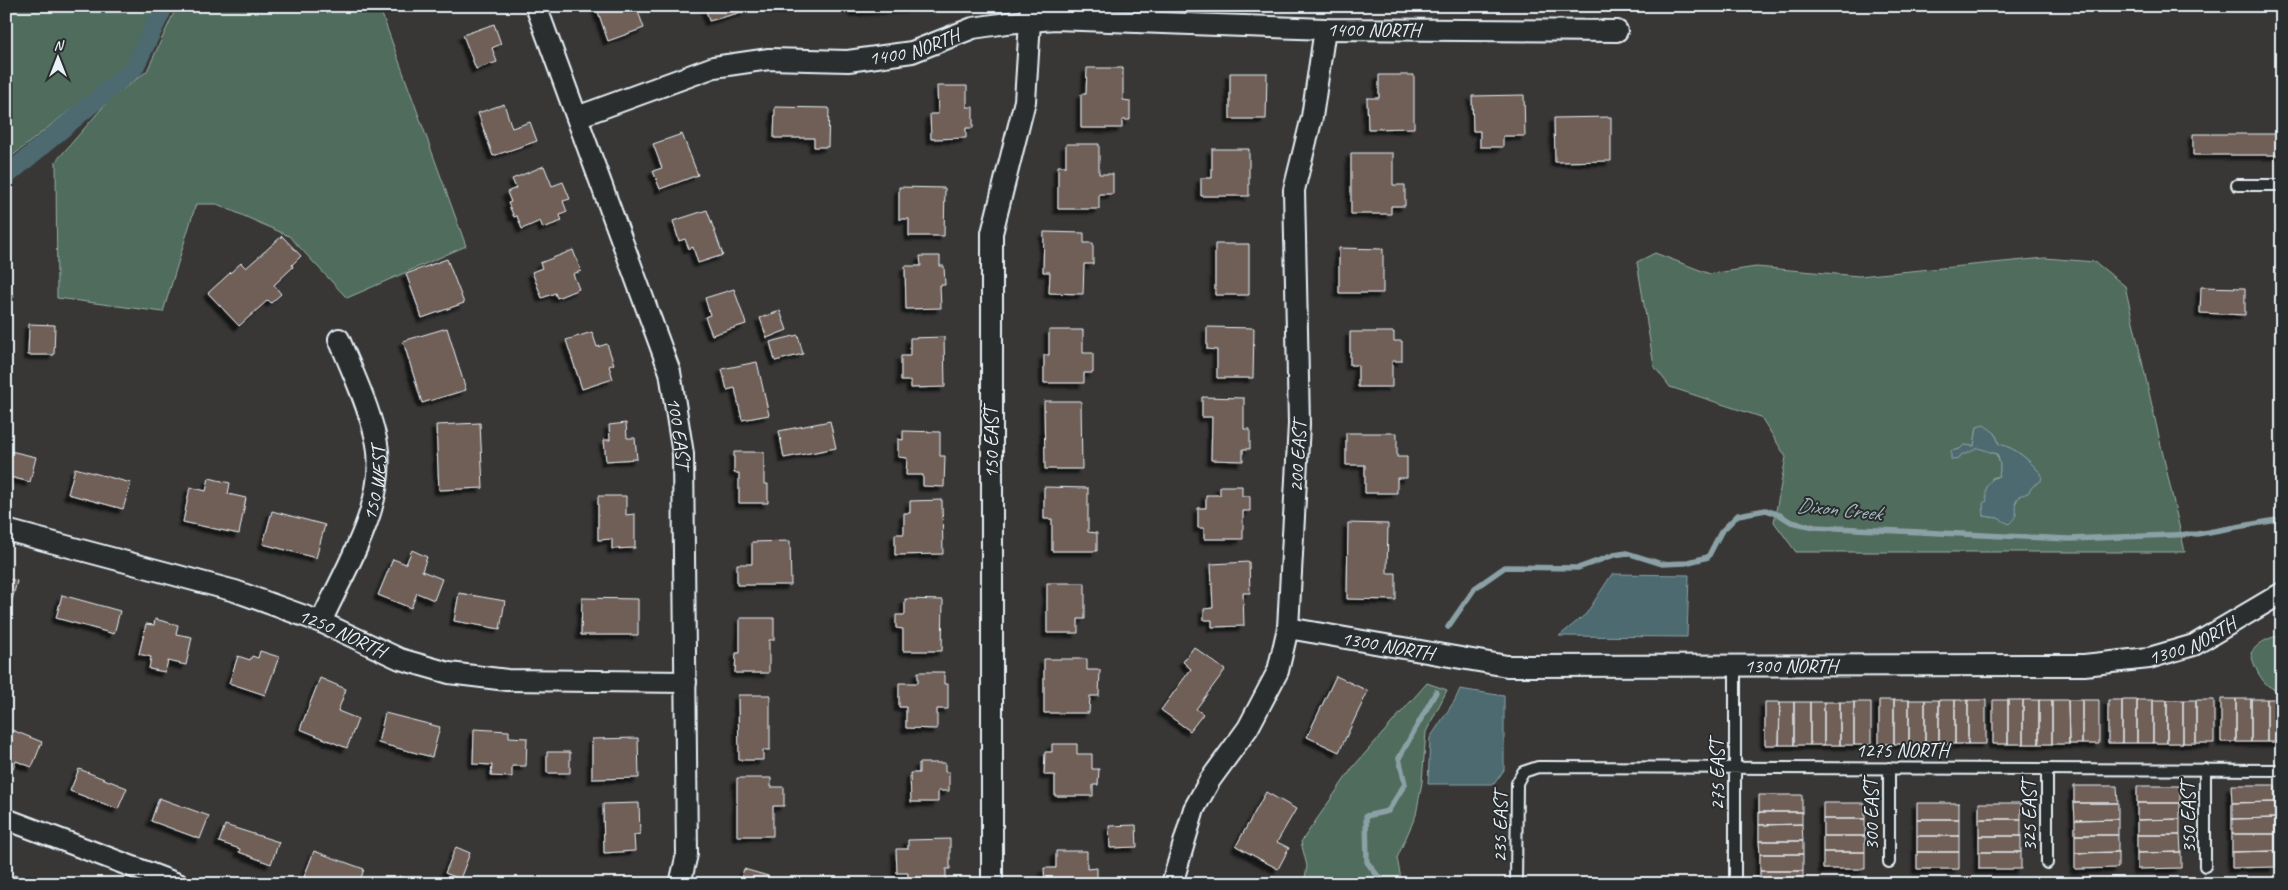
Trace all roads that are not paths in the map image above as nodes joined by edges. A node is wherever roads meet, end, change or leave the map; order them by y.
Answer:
1 (536, 6) edge
2 (1031, 14) edge
3 (1325, 29) junction
4 (1617, 32) dead end
5 (577, 117) junction
6 (2282, 184) edge
7 (2237, 185) dead end
8 (339, 339) dead end
9 (6, 530) edge
10 (2280, 597) edge
11 (320, 622) junction
12 (1288, 628) junction
13 (1735, 666) junction
14 (686, 682) junction
15 (1735, 767) junction
16 (1889, 768) junction
17 (2047, 769) junction
18 (2205, 770) junction
19 (2282, 770) edge
20 (1523, 772) joint
21 (6, 819) edge
22 (1889, 862) dead end
23 (2047, 864) dead end
24 (2205, 866) dead end
25 (178, 884) edge
26 (680, 884) edge
27 (992, 884) edge
28 (1172, 884) edge
29 (1516, 884) edge
30 (1735, 884) edge

1 - 5 street, 100 EAST
2 - 3 street, 1400 NORTH
2 - 5 street, 1400 NORTH
2 - 27 street, 150 EAST
3 - 4 street, 1400 NORTH
3 - 12 street, 200 EAST
5 - 14 street, 100 EAST
6 - 7 lane
8 - 11 street, 150 WEST
9 - 11 street, 1250 NORTH
10 - 13 street, 1300 NORTH
11 - 14 street, 1250 NORTH
12 - 13 street, 1300 NORTH
12 - 28 street, 200 EAST
13 - 15 lane, 275 EAST
14 - 26 street, 100 EAST
15 - 16 lane, 1275 NORTH
15 - 20 lane, 1275 NORTH
15 - 30 lane, 275 EAST
16 - 17 lane, 1275 NORTH
16 - 22 lane, 300 EAST
17 - 18 lane, 1275 NORTH
17 - 23 lane, 325 EAST
18 - 19 lane, 1275 NORTH
18 - 24 lane, 350 EAST
20 - 29 lane, 235 EAST
21 - 25 street

